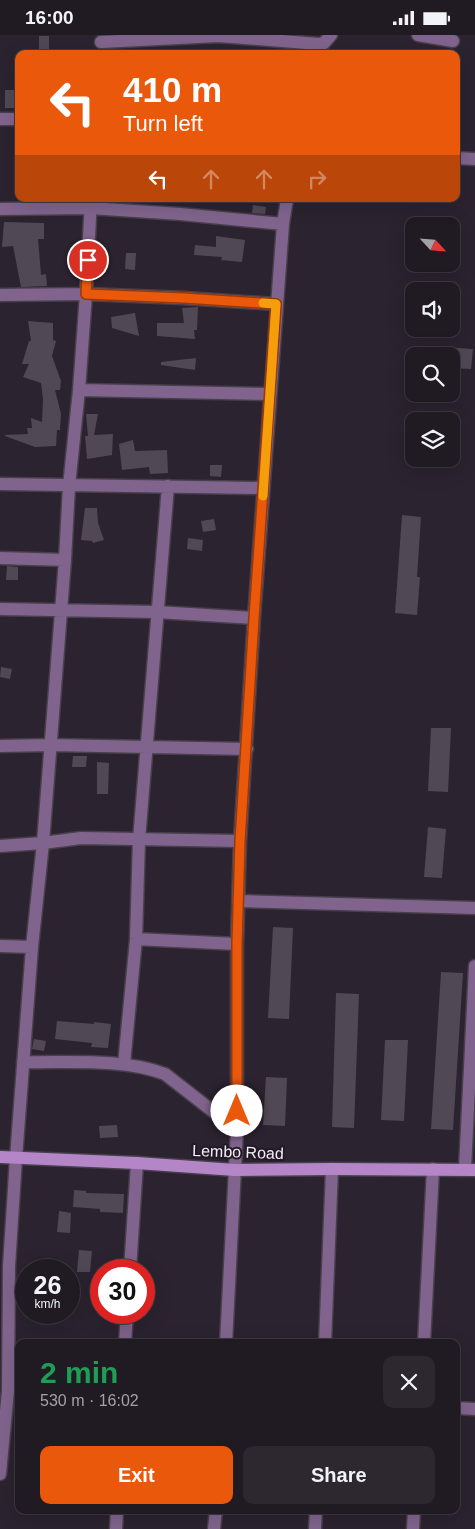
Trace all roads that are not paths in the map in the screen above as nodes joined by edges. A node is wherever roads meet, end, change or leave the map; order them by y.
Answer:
1 (331, 35) edge
2 (418, 35) edge
3 (453, 43) edge
4 (101, 44) edge
5 (0, 119) edge
6 (15, 119) edge
7 (460, 158) edge
8 (475, 159) edge
9 (287, 202) edge
10 (91, 203) edge
11 (0, 209) edge
12 (283, 224) junction
13 (86, 294) junction
14 (0, 295) edge
15 (276, 304) junction
16 (79, 389) junction
17 (270, 394) junction
18 (0, 484) edge
19 (69, 486) junction
20 (168, 486) junction
21 (263, 487) junction
22 (0, 558) edge
23 (65, 560) junction
24 (0, 609) edge
25 (61, 610) junction
26 (157, 612) junction
27 (254, 618) junction
28 (51, 745) junction
29 (0, 746) edge
30 (146, 748) junction
31 (247, 749) junction
32 (139, 840) junction
33 (240, 841) junction
34 (43, 843) junction
35 (0, 846) edge
36 (240, 901) junction
37 (475, 908) edge
38 (136, 939) junction
39 (237, 944) junction
40 (0, 946) edge
41 (32, 947) junction
42 (475, 966) edge
43 (23, 1062) junction
44 (124, 1064) junction
45 (238, 1129) junction
46 (0, 1157) edge
47 (16, 1158) junction
48 (137, 1163) junction
49 (332, 1169) junction
50 (433, 1169) junction
51 (470, 1169) edge
52 (235, 1170) junction
53 (131, 1259) edge
54 (5, 1266) edge
55 (126, 1324) edge
56 (125, 1339) edge
57 (226, 1339) edge
58 (325, 1339) edge
59 (424, 1339) edge
60 (9, 1391) edge
61 (460, 1408) edge
62 (475, 1409) edge
63 (0, 1474) edge
64 (116, 1514) edge
65 (216, 1514) edge
66 (316, 1514) edge
67 (414, 1514) edge
68 (116, 1529) edge
69 (214, 1529) edge
70 (315, 1529) edge
71 (413, 1529) edge

1 - 4 street
2 - 3 street
5 - 6 street
7 - 8 street
9 - 12 street
10 - 11 street
10 - 12 street
10 - 13 street
12 - 15 street
13 - 14 street
13 - 15 street
13 - 16 street
15 - 17 street
16 - 17 street
16 - 19 street
17 - 21 street
18 - 19 street
19 - 20 street
19 - 23 street
20 - 21 street
20 - 26 street
21 - 27 street
22 - 23 street
23 - 25 street
24 - 25 street
25 - 26 street
25 - 28 street
26 - 27 street
26 - 30 street
27 - 31 street
28 - 29 street
28 - 30 street
28 - 34 street
30 - 31 street
30 - 32 street
31 - 33 street
32 - 33 street
32 - 34 street
32 - 38 street
33 - 36 street
34 - 35 street
34 - 41 street
36 - 37 street
36 - 39 street
38 - 39 street
38 - 44 street
39 - 45 street
40 - 41 street
41 - 43 street
42 - 51 street
43 - 44 street
43 - 47 street
44 - 45 street
45 - 52 street
46 - 47 street, Lembo Road
47 - 48 street, Lembo Road
47 - 54 street
48 - 52 street, Lembo Road
48 - 53 street
49 - 50 street, Lembo Road
49 - 52 street, Lembo Road
49 - 58 street
50 - 51 street, Lembo Road
50 - 59 street
52 - 57 street
54 - 60 street
55 - 56 street
60 - 63 street
61 - 62 street
64 - 68 street
65 - 69 street
66 - 70 street
67 - 71 street

